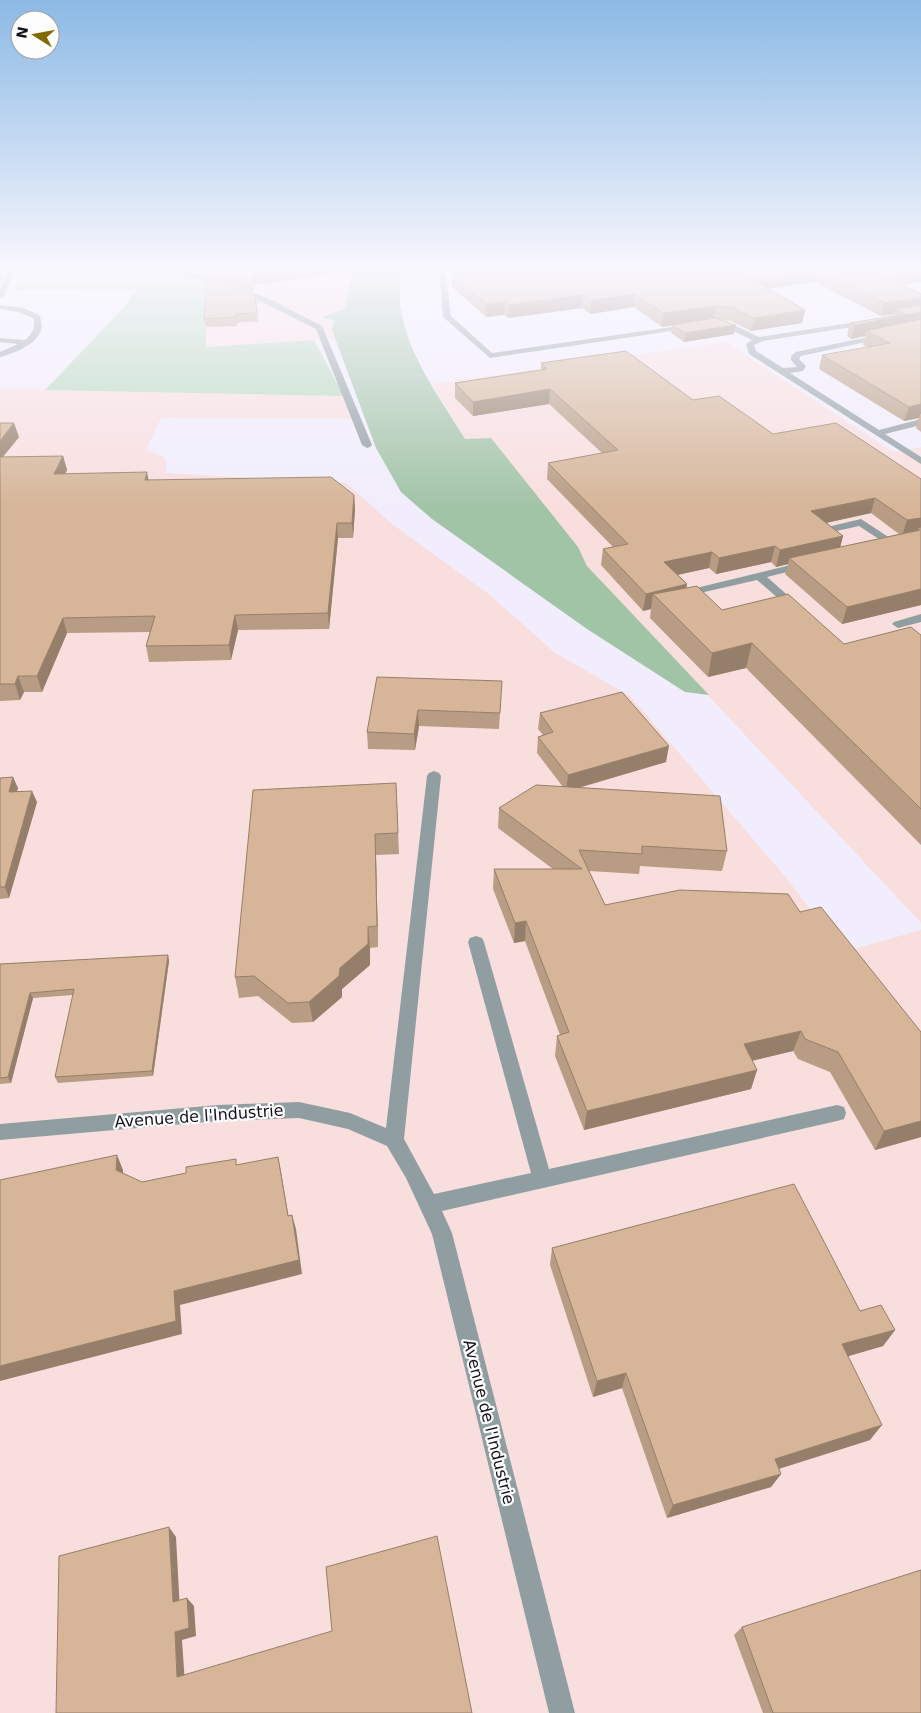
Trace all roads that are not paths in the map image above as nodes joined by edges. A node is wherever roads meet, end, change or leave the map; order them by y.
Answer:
1 (13, 349) edge
2 (328, 349) edge
3 (482, 349) edge
4 (538, 349) edge
5 (751, 349) edge
6 (823, 349) edge
7 (0, 355) edge
8 (782, 371) junction
9 (921, 422) edge
10 (878, 433) junction
11 (367, 445) dead end
12 (921, 461) edge
13 (823, 531) edge
14 (921, 537) edge
15 (891, 544) junction
16 (872, 548) edge
17 (816, 562) edge
18 (759, 576) junction
19 (788, 601) junction
20 (770, 605) edge
21 (685, 606) edge
22 (807, 618) edge
23 (921, 618) edge
24 (898, 624) dead end
25 (434, 776) dead end
26 (476, 942) dead end
27 (837, 1113) dead end
28 (0, 1132) edge
29 (394, 1140) junction
30 (542, 1179) junction
31 (428, 1205) junction
32 (562, 1713) edge

1 - 7 street
2 - 11 street
3 - 4 street
5 - 8 street
6 - 8 street
8 - 10 street
9 - 10 street
10 - 12 street
13 - 15 street
14 - 15 street
15 - 16 street
17 - 18 street
18 - 19 street
18 - 21 street
19 - 20 street
19 - 22 street
23 - 24 street
25 - 29 street
26 - 30 street
27 - 30 street
28 - 29 street, Avenue de l'Industrie
29 - 31 street, Avenue de l'Industrie
30 - 31 street
31 - 32 street, Avenue de l'Industrie

